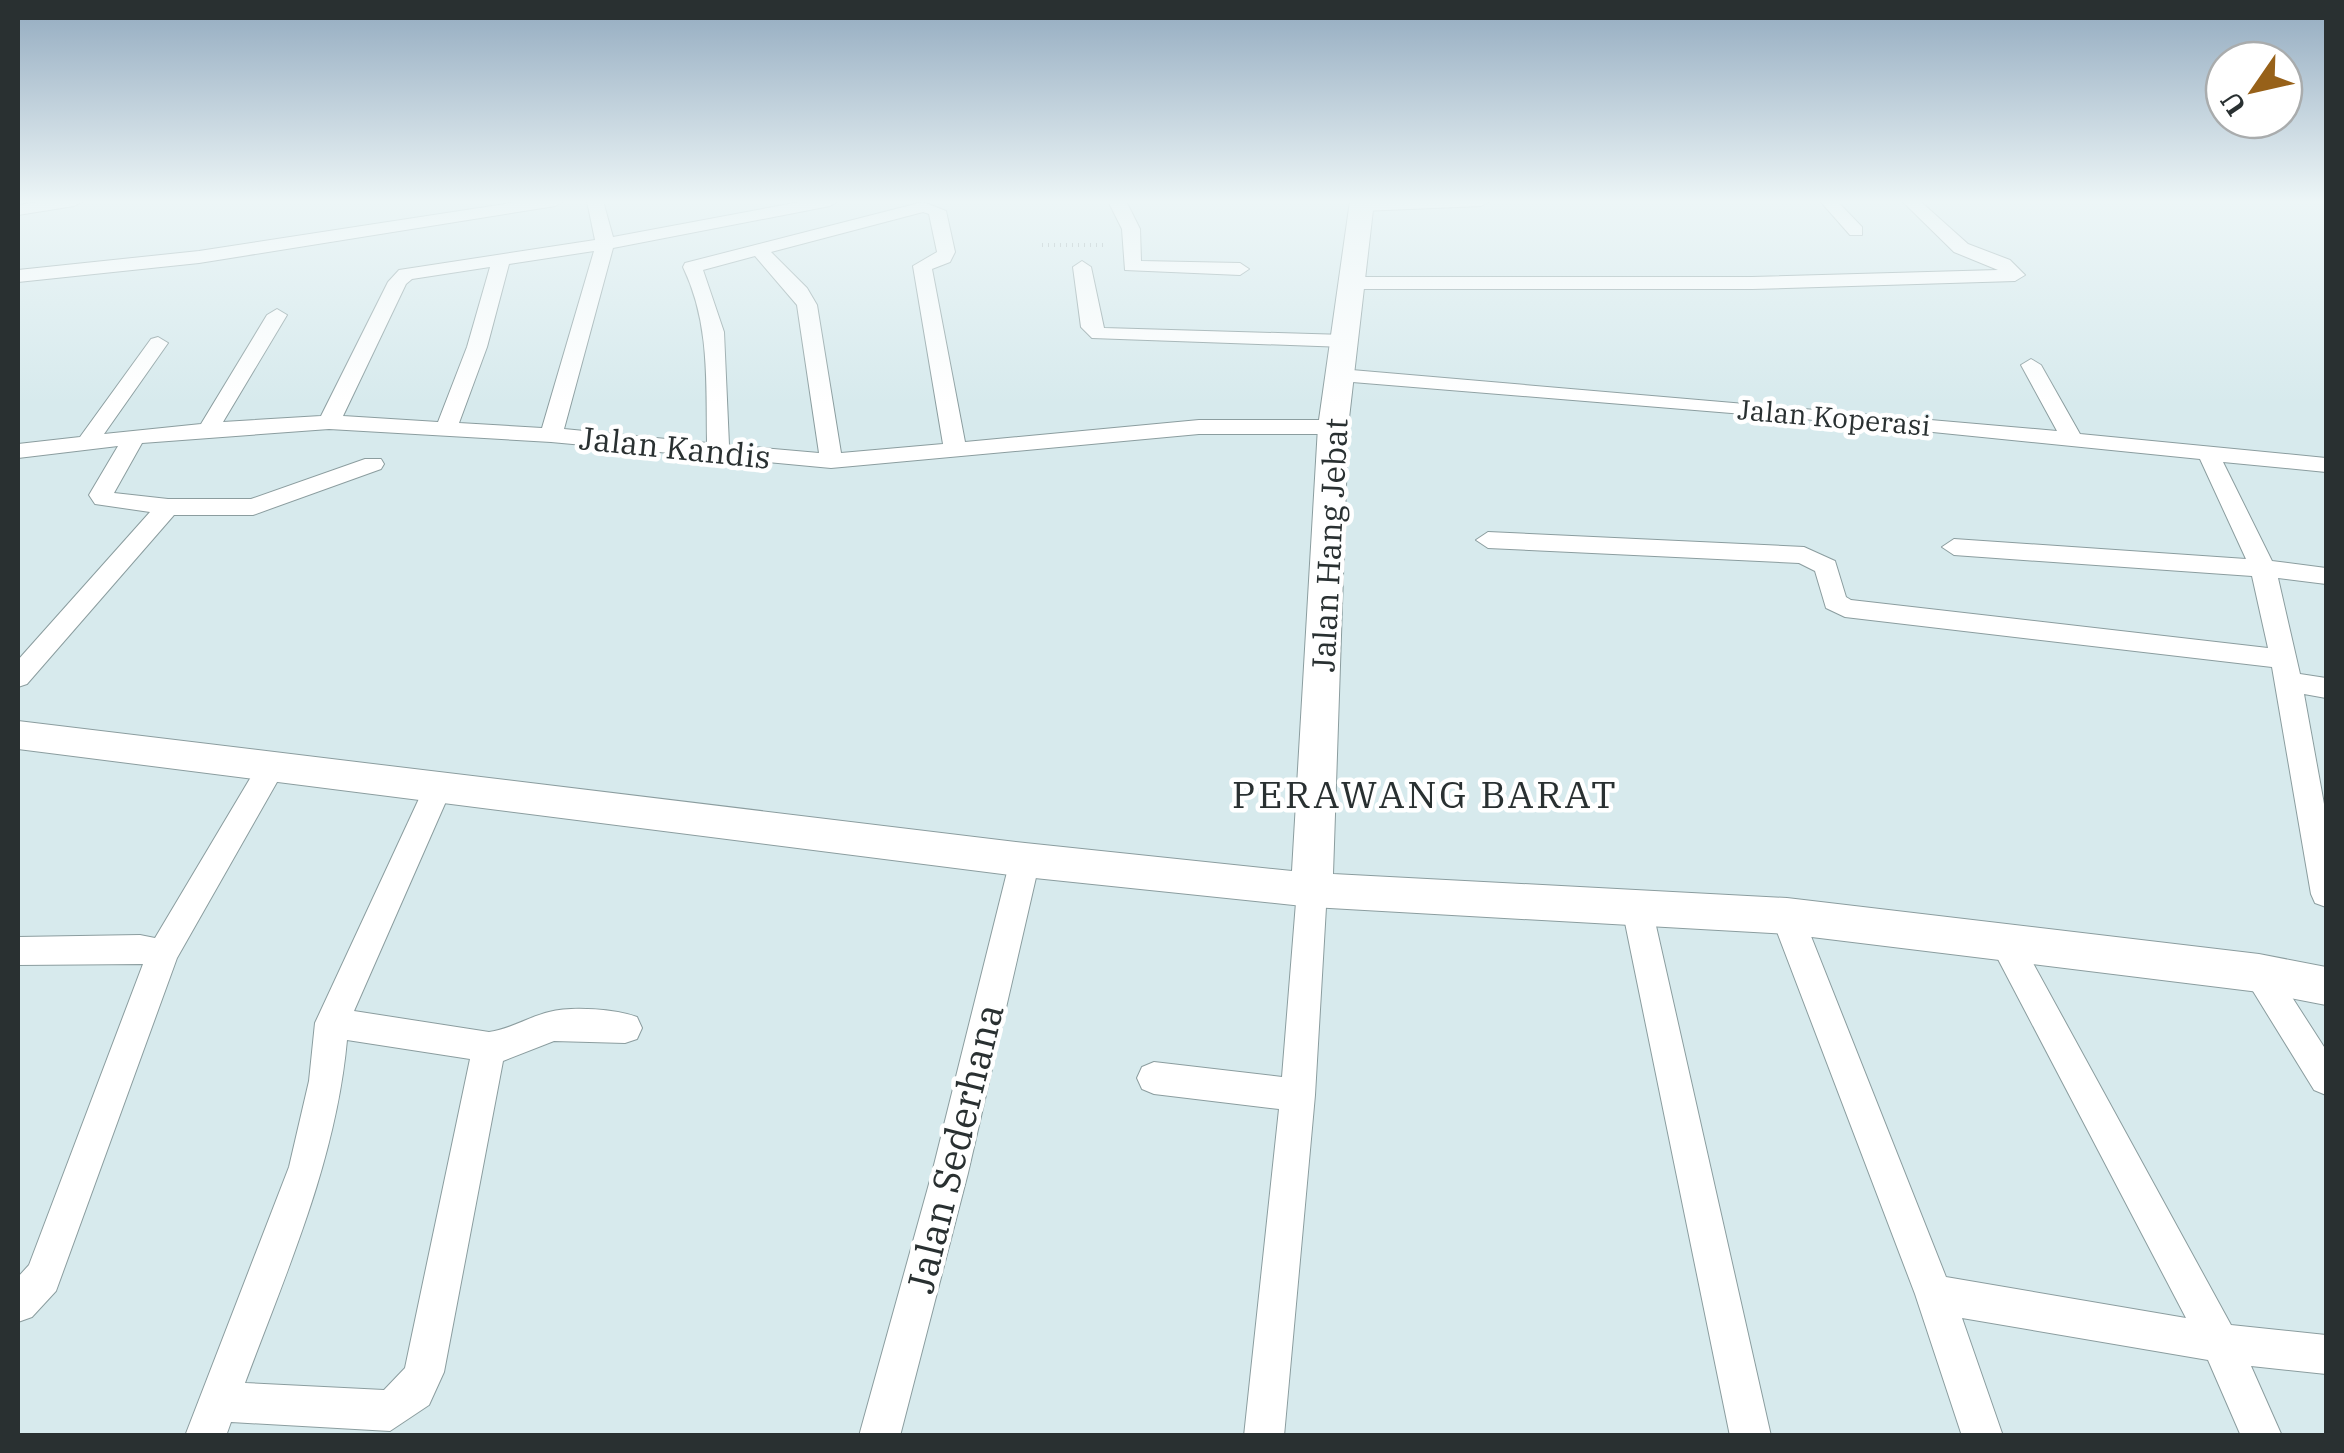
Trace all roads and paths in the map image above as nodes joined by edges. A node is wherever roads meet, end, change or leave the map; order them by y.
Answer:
1 (87, 269) edge
2 (434, 269) edge
3 (498, 269) edge
4 (598, 269) edge
5 (693, 269) edge
6 (777, 269) edge
7 (923, 269) edge
8 (1082, 269) edge
9 (1233, 269) edge
10 (1240, 269) dead end
11 (1353, 269) edge
12 (2009, 269) edge
13 (18, 276) edge
14 (1351, 283) junction
15 (277, 315) dead end
16 (1344, 341) junction
17 (158, 342) dead end
18 (2031, 365) dead end
19 (1340, 375) junction
20 (329, 422) junction
21 (1334, 427) junction
22 (446, 429) junction
23 (208, 430) junction
24 (551, 435) junction
25 (133, 439) junction
26 (2072, 439) junction
27 (85, 446) junction
28 (718, 450) junction
29 (955, 450) junction
30 (18, 451) edge
31 (2207, 451) junction
32 (830, 461) junction
33 (373, 464) dead end
34 (2326, 464) edge
35 (168, 508) junction
36 (1488, 540) dead end
37 (1954, 547) dead end
38 (2263, 568) junction
39 (2326, 576) edge
40 (2285, 670) junction
41 (18, 677) edge
42 (2326, 688) edge
43 (18, 735) edge
44 (271, 768) junction
45 (2316, 786) edge
46 (437, 790) junction
47 (1025, 860) junction
48 (1312, 890) junction
49 (2326, 894) edge
50 (1637, 908) junction
51 (1786, 916) junction
52 (2005, 942) junction
53 (18, 950) edge
54 (162, 954) junction
55 (2259, 974) junction
56 (2326, 986) edge
57 (332, 1022) junction
58 (625, 1028) dead end
59 (489, 1047) junction
60 (1154, 1078) dead end
61 (2326, 1079) edge
62 (1298, 1095) junction
63 (1934, 1294) junction
64 (18, 1303) edge
65 (2220, 1343) junction
66 (2326, 1354) edge
67 (211, 1419) edge
68 (879, 1436) edge
69 (1264, 1436) edge
70 (1751, 1436) edge
71 (1983, 1436) edge
72 (2262, 1436) edge

1 - 13 street
2 - 20 street
3 - 22 street
4 - 24 street
5 - 28 street
6 - 32 street
7 - 29 street
8 - 16 street
9 - 10 street
11 - 14 street, Jalan Hang Jebat
12 - 14 street
14 - 16 street, Jalan Hang Jebat
15 - 23 street
16 - 19 street, Jalan Hang Jebat
17 - 27 street
18 - 26 street
19 - 21 street, Jalan Hang Jebat
19 - 26 street, Jalan Koperasi
20 - 22 street, Jalan Kandis
20 - 23 street, Jalan Kandis
21 - 29 street, Jalan Kandis
21 - 48 street, Jalan Hang Jebat
22 - 24 street, Jalan Kandis
23 - 25 street, Jalan Kandis
24 - 28 street, Jalan Kandis
25 - 27 street, Jalan Kandis
25 - 35 street
26 - 31 street, Jalan Koperasi
27 - 30 street, Jalan Kandis
28 - 32 street, Jalan Kandis
29 - 32 street, Jalan Kandis
31 - 34 street, Jalan Koperasi
31 - 38 street
33 - 35 street
35 - 41 street
36 - 40 street
37 - 38 street
38 - 39 street
38 - 40 street
40 - 42 street
40 - 45 street
43 - 44 street
44 - 46 street
44 - 54 street
45 - 49 street
46 - 47 street
46 - 57 street
47 - 48 street
47 - 68 street, Jalan Sederhana
48 - 50 street
48 - 62 street
50 - 51 street
50 - 70 street
51 - 52 street
51 - 63 street
52 - 55 street
52 - 65 street
53 - 54 street
54 - 64 street
55 - 56 street
55 - 61 street
57 - 59 street
57 - 67 street
58 - 59 street
59 - 67 street
60 - 62 street
62 - 69 street
63 - 65 street
63 - 71 street
65 - 66 street
65 - 72 street

